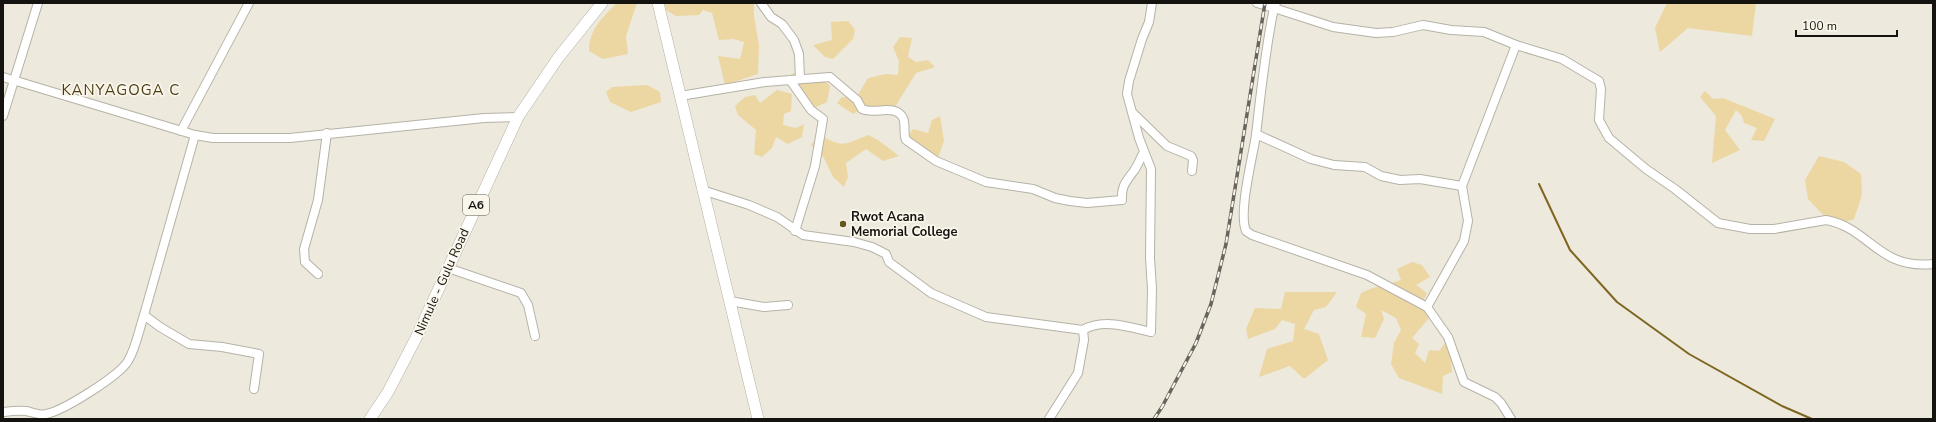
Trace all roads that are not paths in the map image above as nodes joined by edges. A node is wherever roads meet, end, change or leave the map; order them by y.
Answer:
1 (38, 3) edge
2 (249, 3) edge
3 (602, 3) edge
4 (658, 3) edge
5 (760, 3) edge
6 (1152, 3) edge
7 (1257, 3) edge
8 (1275, 6) edge
9 (1516, 45) junction
10 (3, 77) edge
11 (800, 79) junction
12 (790, 80) junction
13 (14, 81) junction
14 (680, 96) junction
15 (1132, 112) junction
16 (3, 116) edge
17 (518, 117) junction
18 (181, 131) junction
19 (328, 133) junction
20 (1256, 134) junction
21 (195, 135) junction
22 (1144, 152) junction
23 (1192, 171) dead end
24 (1462, 186) junction
25 (702, 190) junction
26 (795, 231) junction
27 (1933, 264) edge
28 (448, 268) junction
29 (318, 274) dead end
30 (730, 301) junction
31 (788, 305) dead end
32 (1427, 307) junction
33 (144, 315) junction
34 (1083, 330) junction
35 (535, 336) dead end
36 (254, 389) dead end
37 (4, 412) dead end
38 (370, 419) edge
39 (758, 419) edge
40 (1049, 419) edge
41 (1511, 419) edge

1 - 13 street
2 - 18 street
3 - 17 main road, Nimule - Gulu Road / A6
4 - 14 main road
5 - 11 street
6 - 15 street
7 - 8 street
8 - 9 street
8 - 20 street
9 - 24 street
9 - 27 street
10 - 13 street
11 - 12 street
11 - 22 street
12 - 14 street
12 - 26 street
13 - 16 street
13 - 18 street
14 - 25 main road
15 - 22 street
15 - 23 street
17 - 19 street
17 - 28 main road, Nimule - Gulu Road / A6
18 - 21 street
19 - 21 street
19 - 29 street
20 - 24 street
20 - 32 street
21 - 33 street
22 - 34 street
24 - 32 street
25 - 26 street
25 - 30 main road
26 - 34 street
28 - 35 street
28 - 38 main road, Nimule - Gulu Road / A6
30 - 31 street
30 - 39 main road
32 - 41 street
33 - 36 street
33 - 37 street
34 - 40 street

